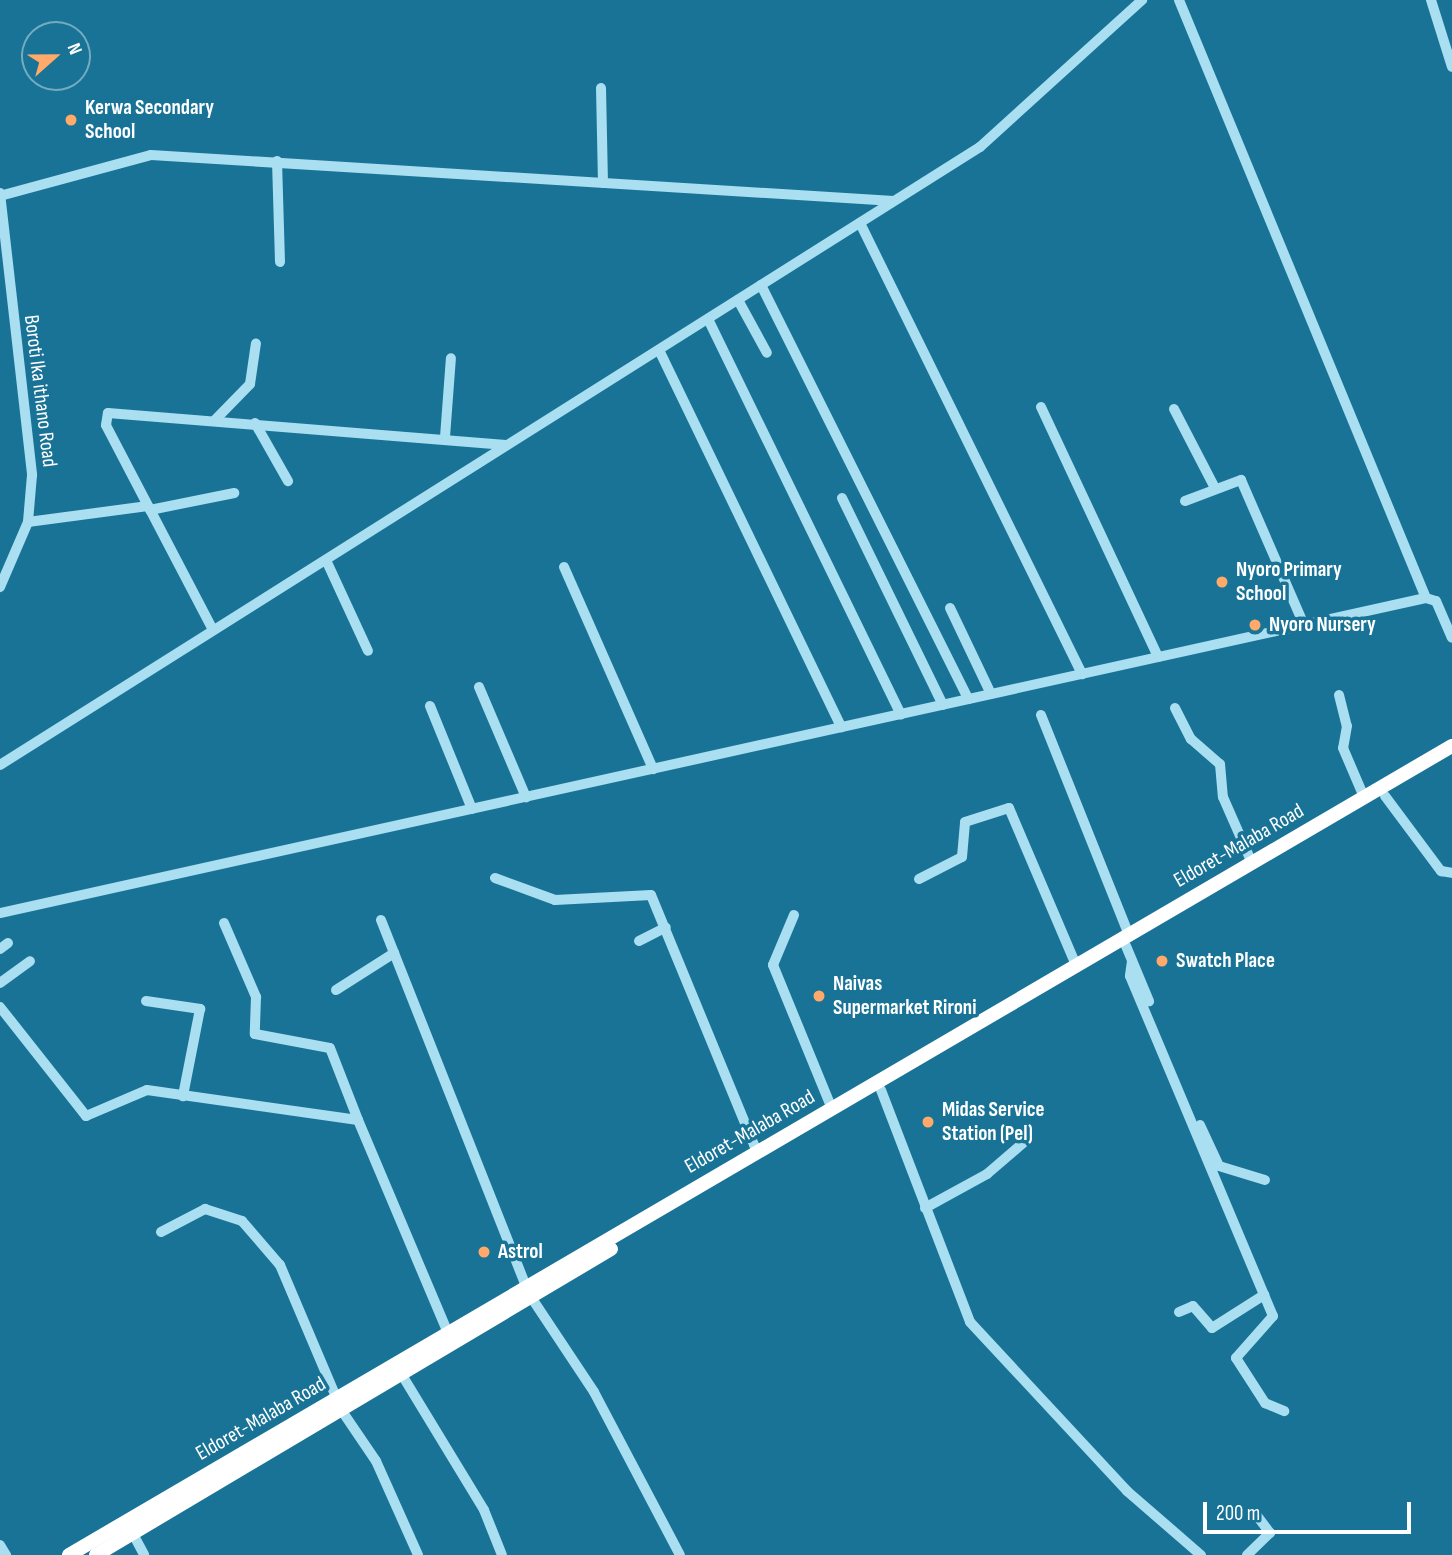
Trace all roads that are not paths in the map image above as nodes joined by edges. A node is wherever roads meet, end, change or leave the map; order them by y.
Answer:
1 (1142, 0) edge
2 (1179, 0) edge
3 (1431, 0) edge
4 (1452, 67) edge
5 (601, 88) dead end
6 (277, 161) junction
7 (603, 183) junction
8 (0, 195) edge
9 (894, 201) junction
10 (860, 223) junction
11 (1, 226) edge
12 (280, 262) dead end
13 (761, 285) junction
14 (738, 300) junction
15 (708, 319) junction
16 (256, 343) dead end
17 (659, 350) junction
18 (767, 353) dead end
19 (451, 358) dead end
20 (1041, 407) dead end
21 (1174, 409) dead end
22 (215, 420) junction
23 (255, 423) junction
24 (444, 437) junction
25 (507, 445) junction
26 (288, 481) dead end
27 (1215, 488) junction
28 (234, 493) dead end
29 (842, 498) dead end
30 (1185, 501) dead end
31 (149, 508) junction
32 (28, 522) junction
33 (326, 559) junction
34 (564, 567) dead end
35 (0, 587) edge
36 (1426, 598) junction
37 (950, 608) dead end
38 (1304, 625) junction
39 (214, 630) junction
40 (1452, 638) edge
41 (368, 651) dead end
42 (1158, 657) junction
43 (1082, 674) junction
44 (479, 687) dead end
45 (991, 694) junction
46 (1339, 695) dead end
47 (968, 699) junction
48 (943, 705) junction
49 (430, 706) dead end
50 (1175, 708) dead end
51 (901, 714) junction
52 (1041, 715) dead end
53 (841, 727) junction
54 (1452, 746) edge
55 (1452, 757) edge
56 (0, 765) edge
57 (653, 769) junction
58 (1385, 796) junction
59 (526, 797) junction
60 (1364, 797) junction
61 (472, 809) junction
62 (1252, 863) junction
63 (1452, 873) edge
64 (495, 878) dead end
65 (919, 879) dead end
66 (0, 913) edge
67 (793, 915) dead end
68 (380, 920) dead end
69 (225, 923) dead end
70 (666, 927) junction
71 (639, 941) dead end
72 (1128, 941) junction
73 (394, 953) junction
74 (30, 961) dead end
75 (1132, 961) junction
76 (1076, 965) junction
77 (0, 983) edge
78 (336, 989) dead end
79 (146, 1001) dead end
80 (0, 1007) edge
81 (881, 1090) junction
82 (183, 1096) junction
83 (832, 1108) junction
84 (358, 1120) junction
85 (1023, 1143) dead end
86 (757, 1152) junction
87 (1265, 1180) dead end
88 (925, 1208) junction
89 (161, 1232) dead end
90 (529, 1292) junction
91 (1265, 1295) junction
92 (1179, 1312) dead end
93 (449, 1333) junction
94 (402, 1375) junction
95 (340, 1405) junction
96 (1284, 1411) dead end
97 (1255, 1513) dead end
98 (132, 1532) junction
99 (0, 1545) edge
100 (6, 1555) edge
101 (69, 1555) edge
102 (96, 1555) edge
103 (144, 1555) edge
104 (418, 1555) edge
105 (502, 1555) edge
106 (680, 1555) edge
107 (1201, 1555) edge
108 (1247, 1555) edge

1 - 9 street
2 - 36 street
3 - 4 street
5 - 7 street
6 - 7 street
6 - 8 street
6 - 12 street
7 - 9 street
8 - 11 street, Boroti Ika ithano Road
9 - 10 street
10 - 13 street
10 - 43 street
11 - 32 street, Boroti Ika ithano Road
13 - 14 street
13 - 47 street
14 - 15 street
14 - 18 street
15 - 17 street
15 - 51 street
16 - 22 street
17 - 25 street
17 - 53 street
19 - 24 street
20 - 42 street
21 - 27 street
22 - 23 street
22 - 31 street
23 - 24 street
23 - 26 street
24 - 25 street
25 - 33 street
27 - 30 street
27 - 38 street
28 - 31 street
29 - 48 street
31 - 32 street
31 - 39 street
32 - 35 street, Boroti Ika ithano Road
33 - 39 street
33 - 41 street
34 - 57 street
36 - 38 street
36 - 40 street
37 - 45 street
38 - 42 street
39 - 56 street
42 - 43 street
43 - 45 street
44 - 59 street
45 - 47 street
46 - 60 street
47 - 48 street
48 - 51 street
49 - 61 street
50 - 62 street
51 - 53 street
52 - 72 street
53 - 57 street
54 - 60 highway, Eldoret-Malaba Road
55 - 58 highway, Eldoret-Malaba Road
57 - 59 street
58 - 63 street
58 - 72 highway, Eldoret-Malaba Road
59 - 61 street
60 - 62 highway, Eldoret-Malaba Road
61 - 66 street
62 - 72 highway, Eldoret-Malaba Road
64 - 70 street
65 - 76 street
67 - 83 street
68 - 73 street
69 - 84 street
70 - 71 street
70 - 86 street
72 - 75 street
72 - 76 highway, Eldoret-Malaba Road
72 - 81 highway, Eldoret-Malaba Road
73 - 78 street
73 - 90 street
74 - 77 street
75 - 87 street
75 - 91 street
76 - 83 highway, Eldoret-Malaba Road
79 - 82 street
80 - 82 street
81 - 88 street
81 - 90 highway, Eldoret-Malaba Road
82 - 84 street
83 - 86 highway, Eldoret-Malaba Road
84 - 93 street
85 - 88 street
86 - 90 highway, Eldoret-Malaba Road
88 - 107 street
89 - 95 street
90 - 93 highway, Eldoret-Malaba Road
90 - 94 highway, Eldoret-Malaba Road
90 - 106 street
91 - 92 street
91 - 96 street
93 - 95 highway, Eldoret-Malaba Road
94 - 95 highway, Eldoret-Malaba Road
94 - 105 street
95 - 98 highway, Eldoret-Malaba Road
95 - 101 highway, Eldoret-Malaba Road
95 - 104 street
97 - 108 street
98 - 102 highway, Eldoret-Malaba Road
98 - 103 street
99 - 100 street

